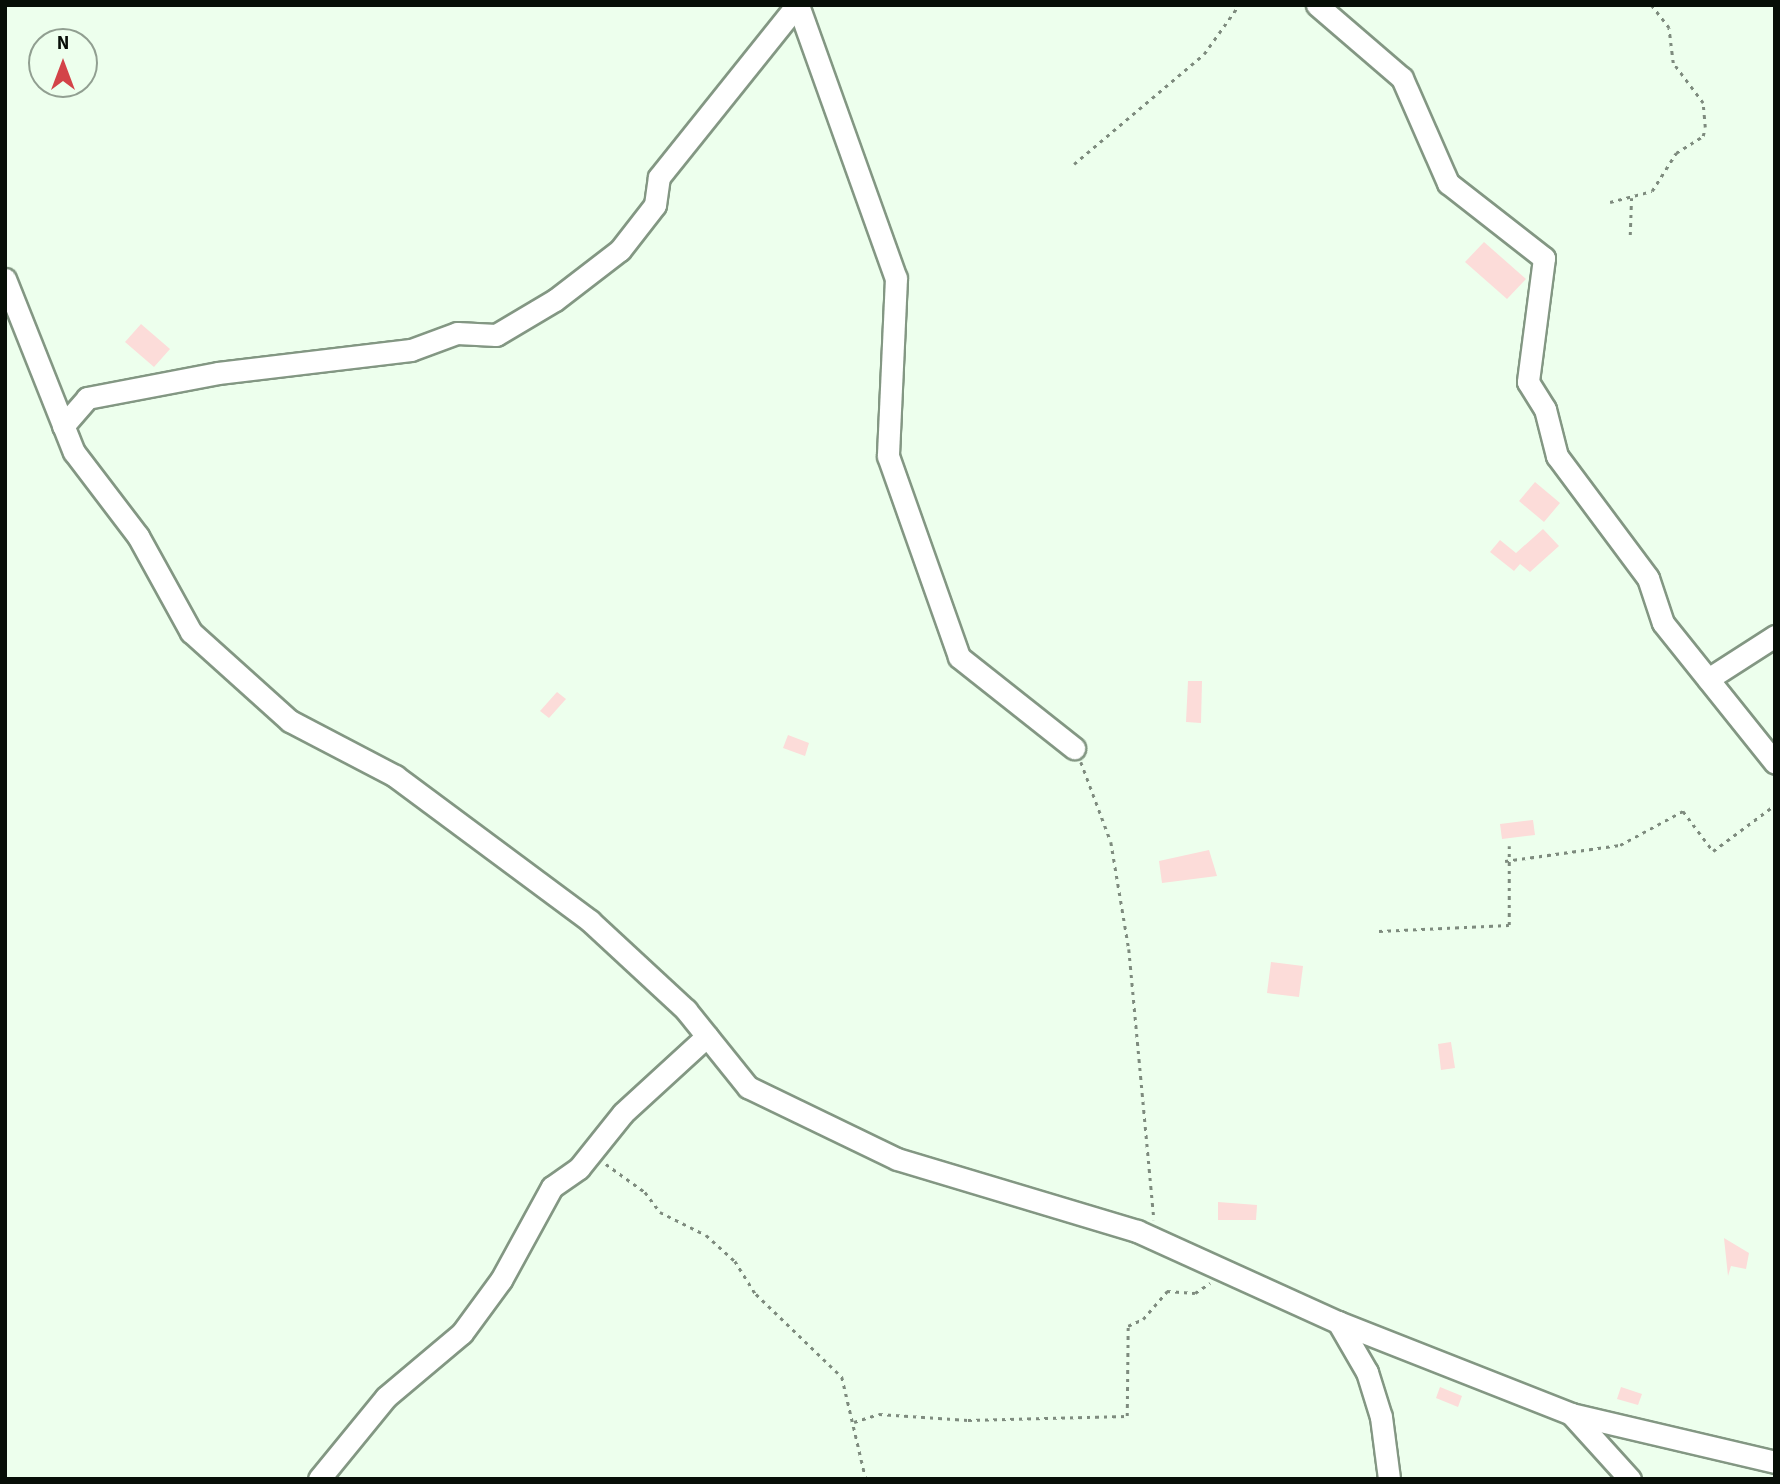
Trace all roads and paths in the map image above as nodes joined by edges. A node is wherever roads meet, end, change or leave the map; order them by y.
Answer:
1 (798, 5) edge
2 (1239, 5) edge
3 (1318, 5) edge
4 (1651, 5) edge
5 (1074, 164) dead end
6 (1631, 198) junction
7 (1610, 202) dead end
8 (1630, 235) dead end
9 (5, 279) edge
10 (63, 426) junction
11 (1775, 636) edge
12 (1708, 679) junction
13 (1074, 748) joint
14 (1775, 763) edge
15 (1775, 805) edge
16 (1509, 846) dead end
17 (1505, 861) junction
18 (1380, 931) dead end
19 (707, 1036) junction
20 (591, 1153) junction
21 (1156, 1241) junction
22 (1225, 1274) junction
23 (1338, 1322) junction
24 (1571, 1413) junction
25 (854, 1422) junction
26 (1775, 1462) edge
27 (319, 1479) edge
28 (866, 1479) edge
29 (1389, 1479) edge
30 (1630, 1479) edge

1 - 10 street
1 - 13 street
2 - 5 path
3 - 12 street
4 - 6 path
6 - 7 path
6 - 8 path
9 - 10 street
10 - 19 street
11 - 12 street
12 - 14 street
13 - 21 path
15 - 17 path
16 - 17 path
17 - 18 path
19 - 20 street
19 - 21 street
20 - 25 path
20 - 27 street
21 - 22 street
22 - 23 street
22 - 25 path
23 - 24 street
23 - 29 street
24 - 26 street
24 - 30 street
25 - 28 path

